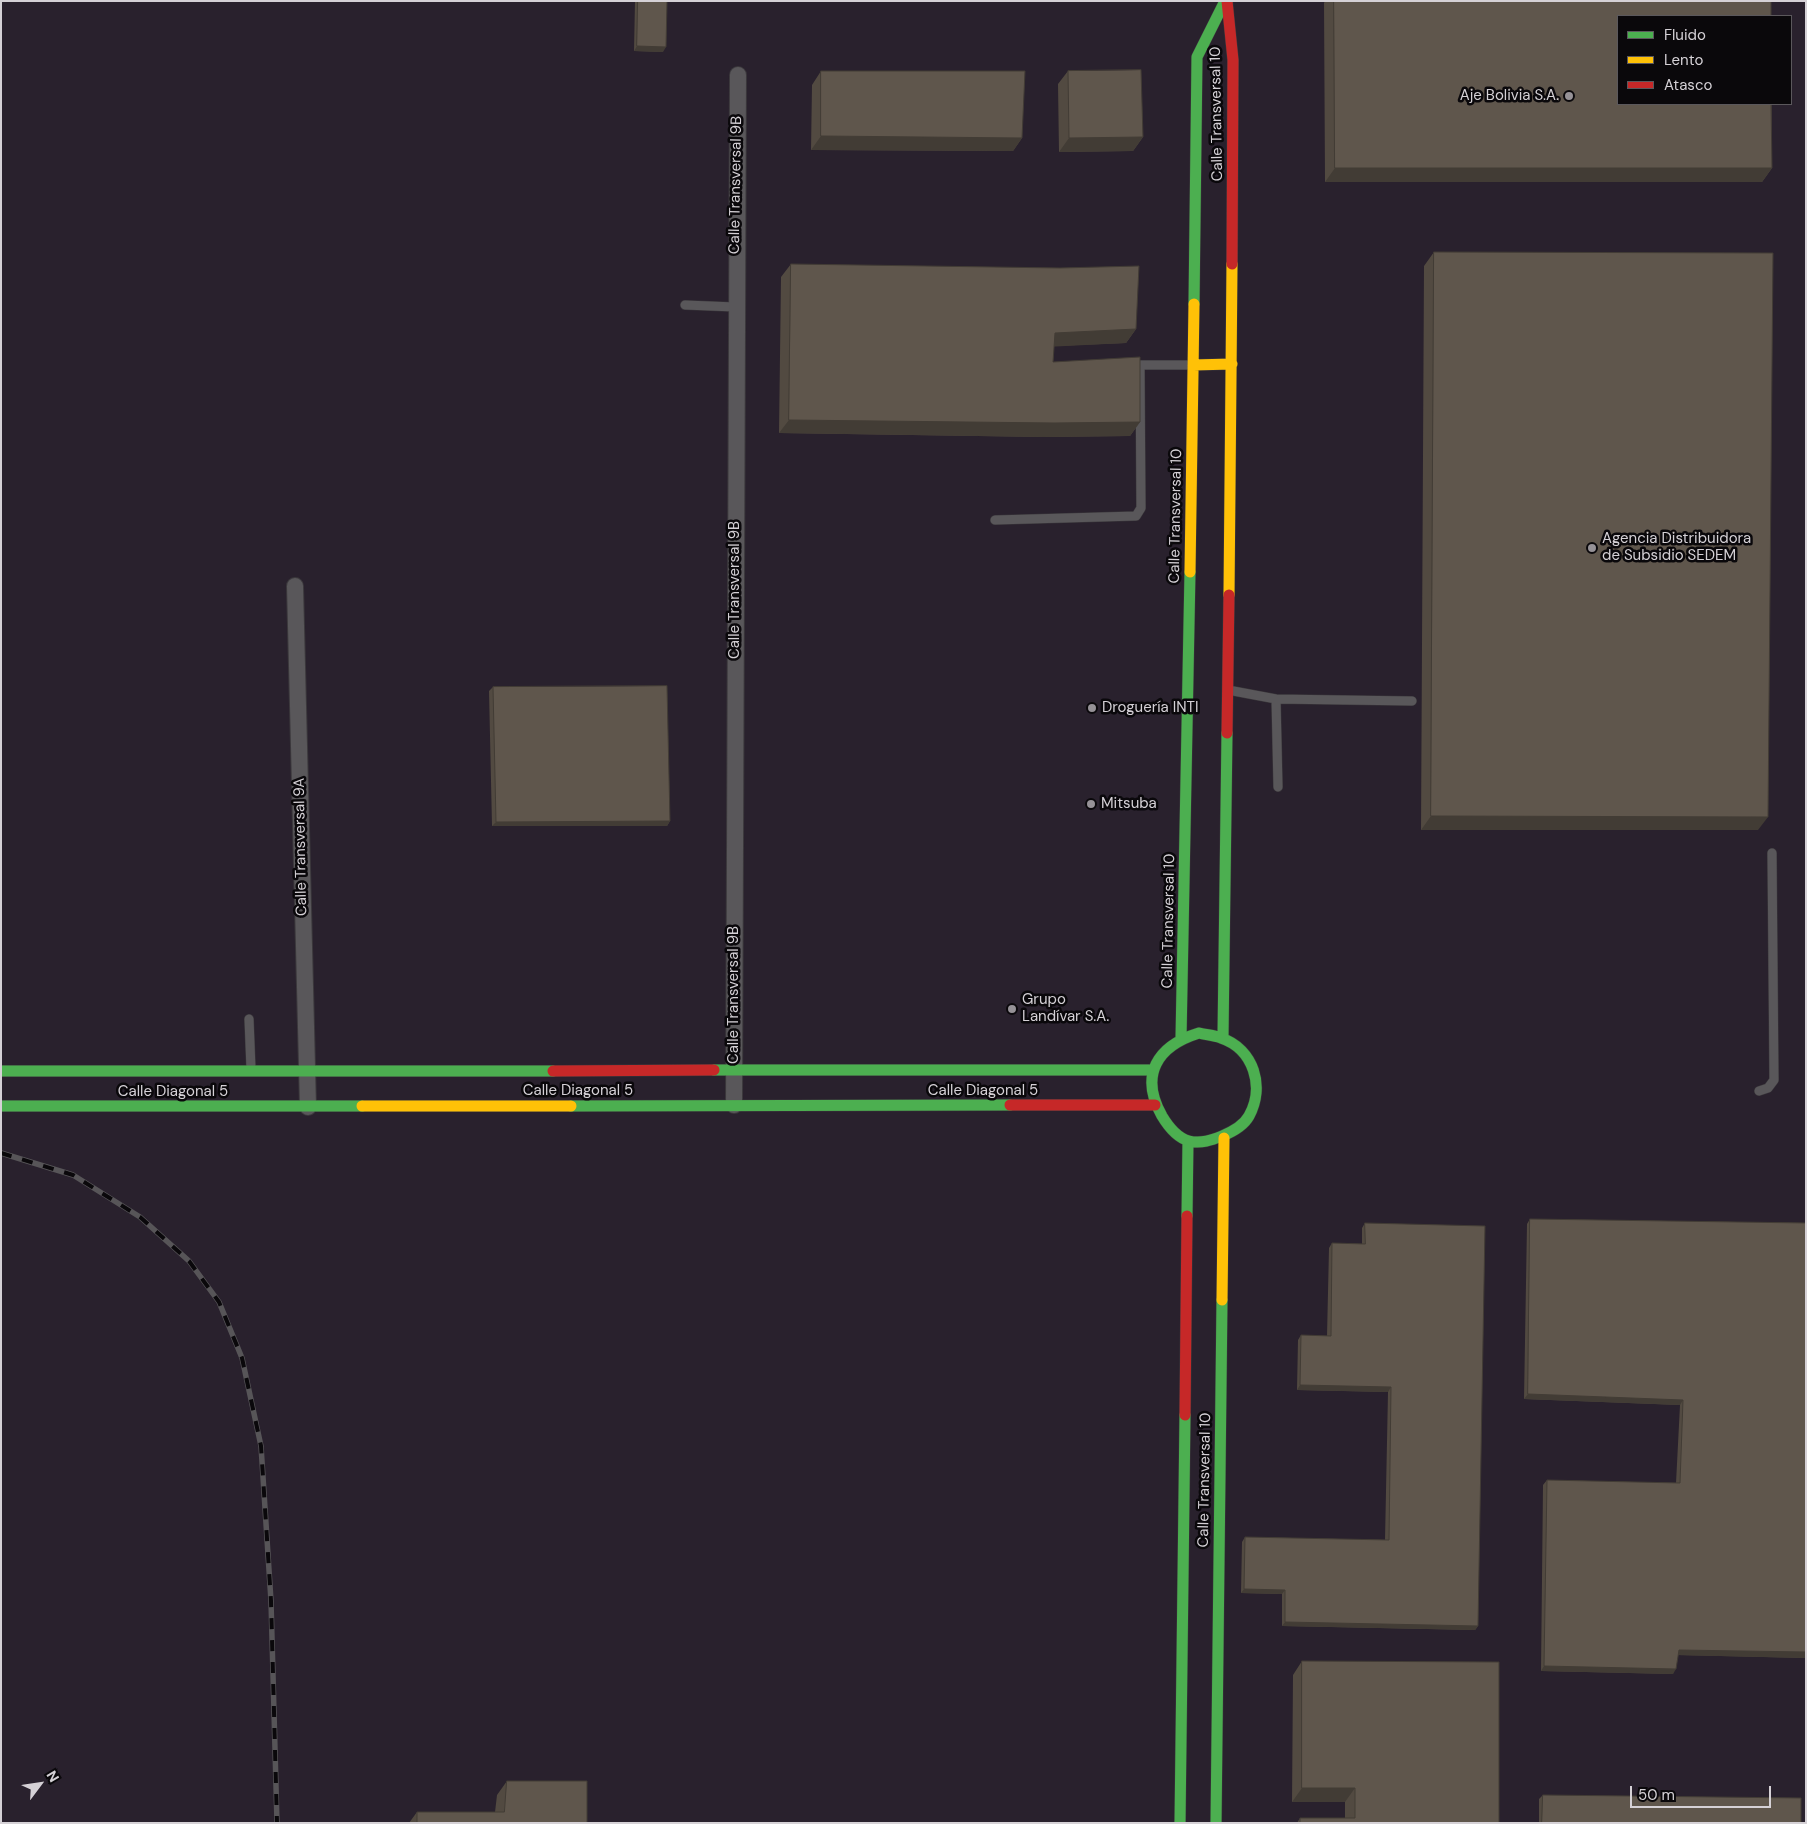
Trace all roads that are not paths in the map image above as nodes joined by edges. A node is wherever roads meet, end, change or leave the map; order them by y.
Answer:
1 (1226, 1) edge
2 (738, 75) dead end
3 (685, 305) dead end
4 (735, 307) junction
5 (1232, 364) junction
6 (1193, 365) junction
7 (995, 520) dead end
8 (295, 586) dead end
9 (1223, 690) junction
10 (1276, 699) junction
11 (1412, 701) dead end
12 (1278, 787) dead end
13 (1772, 853) dead end
14 (249, 1019) dead end
15 (1223, 1036) junction
16 (1181, 1038) junction
17 (734, 1070) junction
18 (1152, 1070) junction
19 (1, 1071) edge
20 (251, 1072) junction
21 (306, 1072) junction
22 (1759, 1091) dead end
23 (734, 1105) junction
24 (1155, 1105) junction
25 (1, 1106) edge
26 (308, 1107) junction
27 (1224, 1138) junction
28 (1188, 1141) junction
29 (1180, 1823) edge
30 (1216, 1823) edge

1 - 5 main road, Calle Transversal 10
1 - 6 main road, Calle Transversal 10
2 - 4 street, Calle Transversal 9B
3 - 4 lane
4 - 17 street, Calle Transversal 9B
5 - 6 main road
5 - 9 main road, Calle Transversal 10
6 - 7 lane
6 - 16 main road, Calle Transversal 10
8 - 21 street, Calle Transversal 9A
9 - 10 lane
9 - 15 main road, Calle Transversal 10
10 - 11 lane
10 - 12 lane
13 - 22 lane
14 - 20 lane
15 - 16 main road
15 - 27 main road
16 - 18 main road
17 - 18 main road, Calle Diagonal 5
17 - 21 main road, Calle Diagonal 5
17 - 23 street, Calle Transversal 9B
18 - 24 main road
19 - 20 main road, Calle Diagonal 5
20 - 21 main road, Calle Diagonal 5
21 - 26 street, Calle Transversal 9A
23 - 24 main road, Calle Diagonal 5
23 - 26 main road, Calle Diagonal 5
24 - 28 main road
25 - 26 main road, Calle Diagonal 5
27 - 28 main road
27 - 30 main road, Calle Transversal 10
28 - 29 main road, Calle Transversal 10

